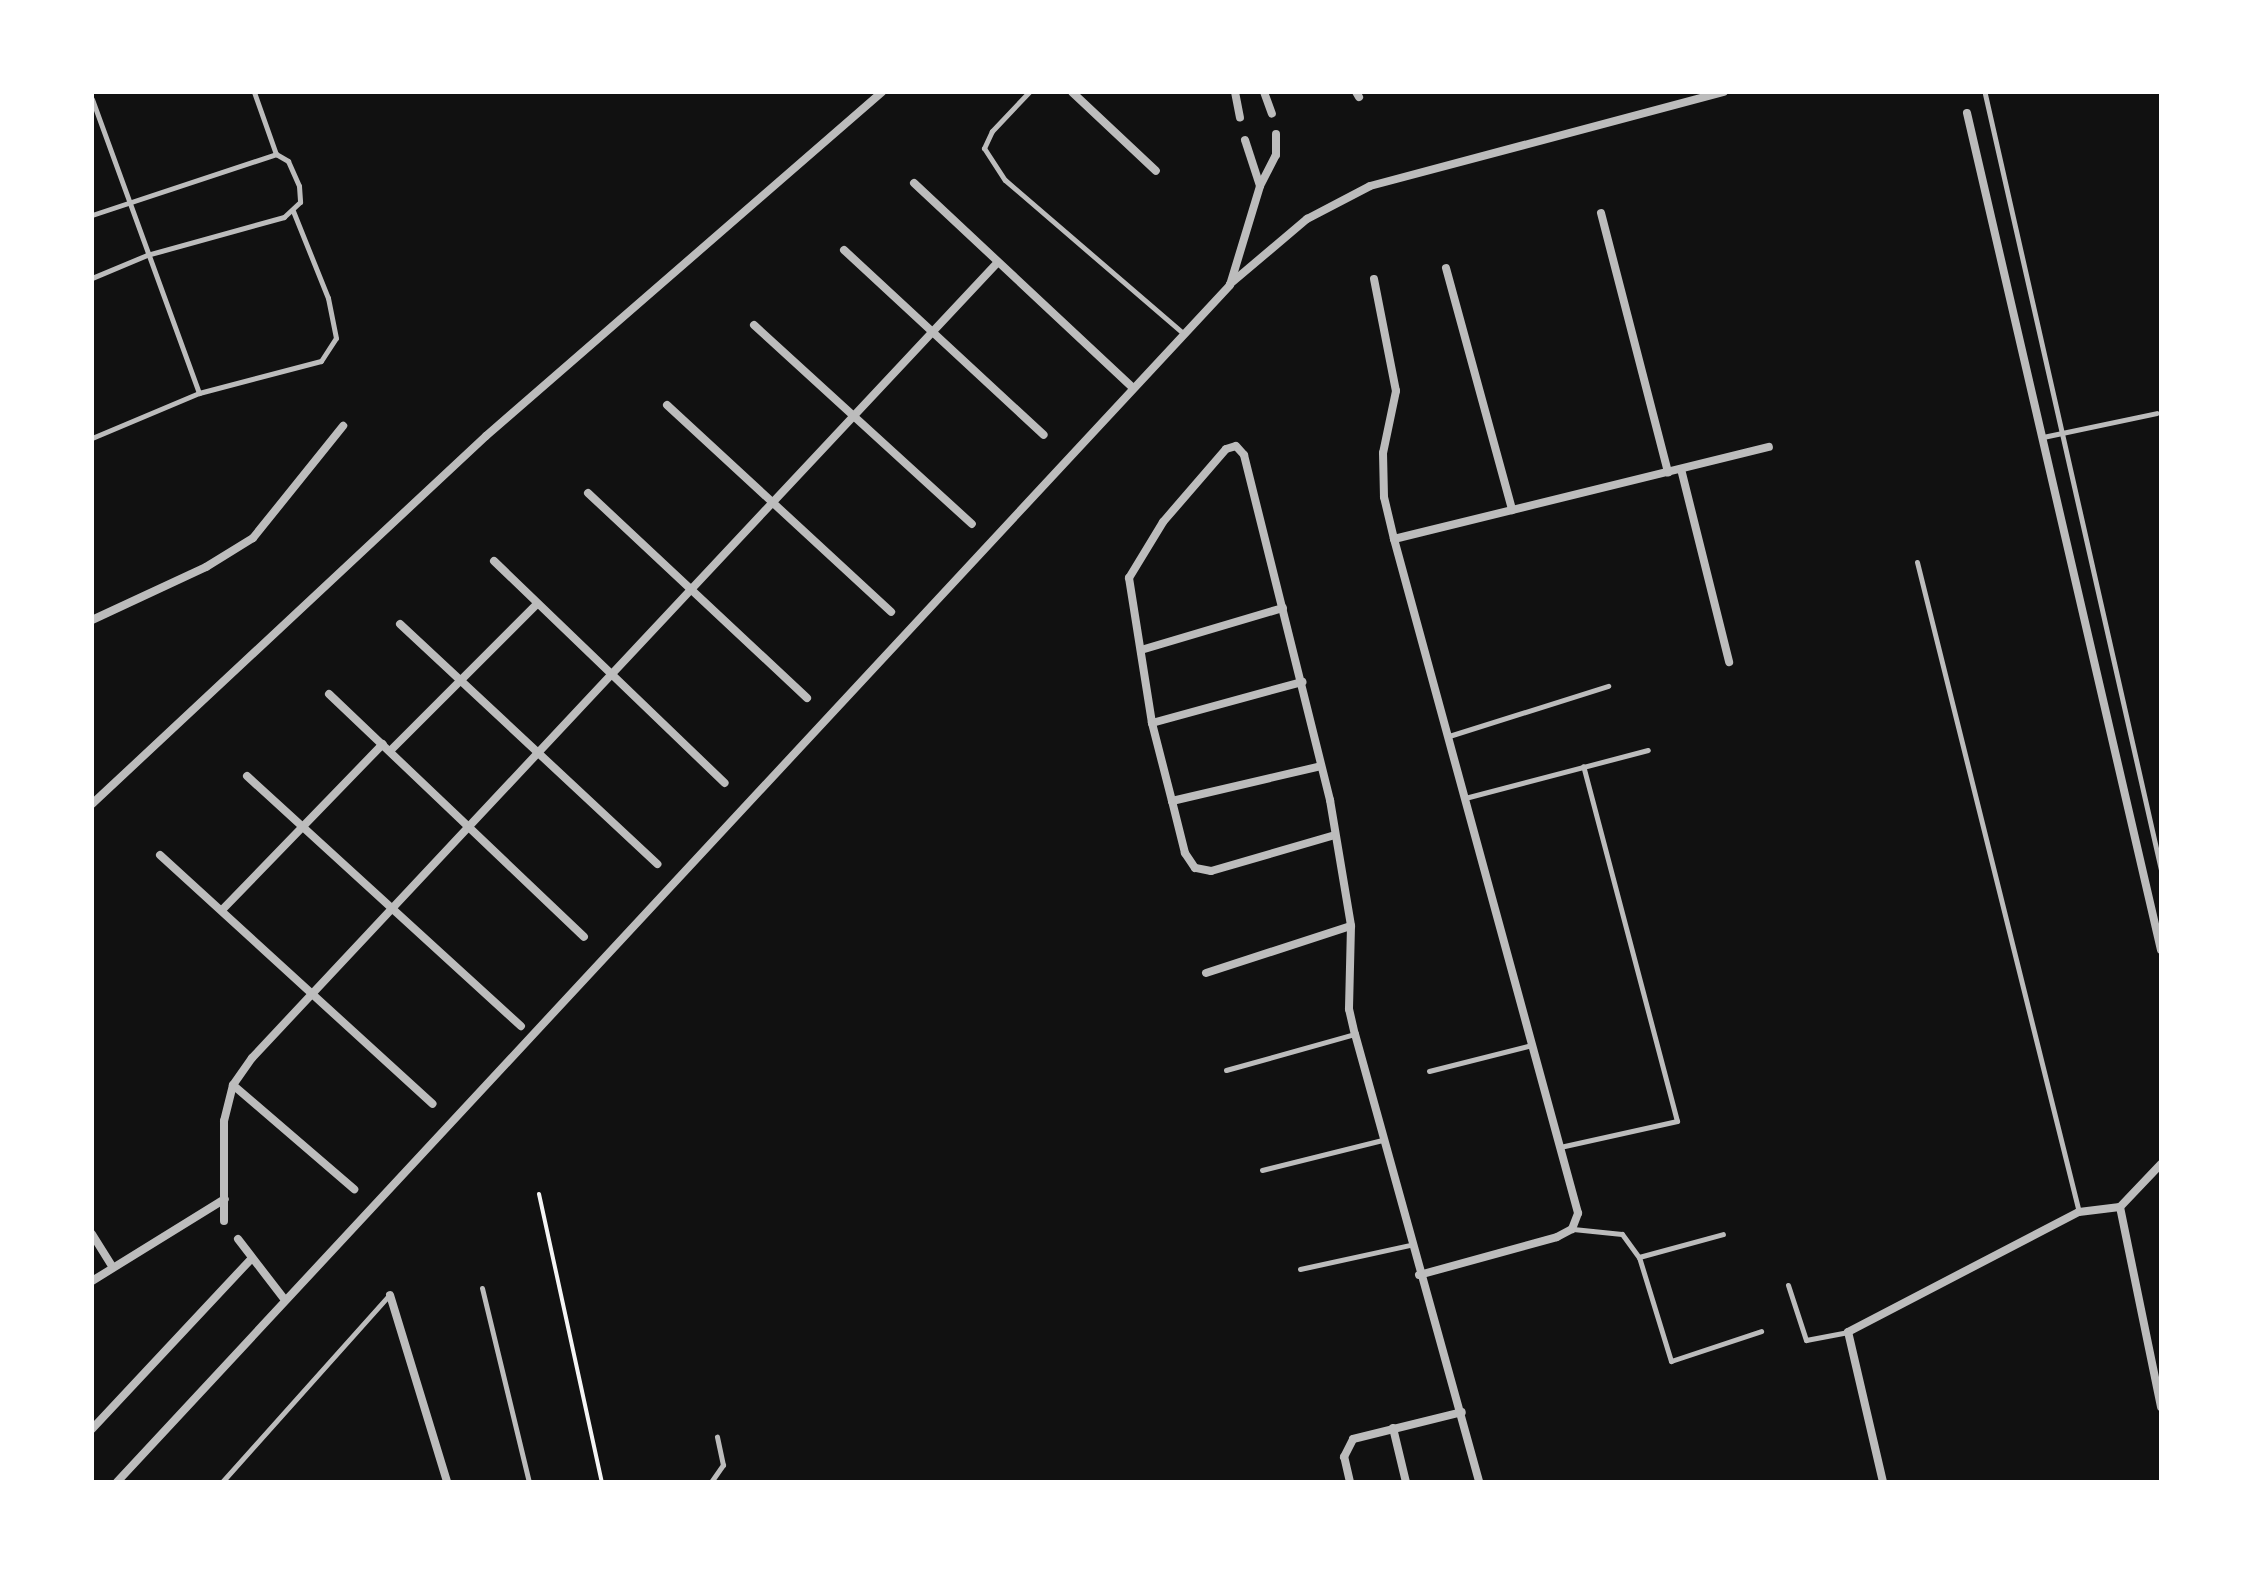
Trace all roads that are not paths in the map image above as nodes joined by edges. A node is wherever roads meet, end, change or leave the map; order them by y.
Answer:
1 (254, 92) edge
2 (882, 92) edge
3 (1029, 92) edge
4 (1072, 92) edge
5 (1235, 92) edge
6 (1264, 92) edge
7 (1724, 92) edge
8 (1985, 94) dead end
9 (92, 99) edge
10 (1967, 113) dead end
11 (1272, 114) dead end
12 (1240, 118) dead end
13 (1276, 134) dead end
14 (1245, 140) dead end
15 (276, 154) junction
16 (1156, 171) dead end
17 (914, 183) dead end
18 (1260, 186) junction
19 (129, 200) junction
20 (293, 211) junction
21 (1601, 213) dead end
22 (92, 215) edge
23 (844, 250) dead end
24 (147, 255) junction
25 (997, 263) junction
26 (1446, 268) dead end
27 (92, 278) edge
28 (1374, 279) dead end
29 (1230, 285) junction
30 (754, 325) dead end
31 (931, 334) junction
32 (1184, 334) junction
33 (1133, 388) junction
34 (199, 393) junction
35 (667, 405) dead end
36 (2157, 413) dead end
37 (852, 418) junction
38 (343, 426) dead end
39 (2062, 434) junction
40 (1044, 435) dead end
41 (2043, 437) junction
42 (92, 438) edge
43 (1769, 447) dead end
44 (1681, 469) junction
45 (1668, 472) junction
46 (588, 493) dead end
47 (772, 504) junction
48 (1512, 510) junction
49 (972, 524) dead end
50 (1394, 539) junction
51 (494, 561) dead end
52 (1917, 562) dead end
53 (693, 590) junction
54 (537, 604) junction
55 (1283, 608) junction
56 (891, 612) dead end
57 (92, 620) edge
58 (400, 624) dead end
59 (1141, 650) junction
60 (1729, 662) dead end
61 (611, 677) junction
62 (459, 681) junction
63 (1302, 682) junction
64 (1608, 686) dead end
65 (329, 694) dead end
66 (807, 698) dead end
67 (1152, 723) junction
68 (1448, 737) junction
69 (386, 747) junction
70 (1648, 750) dead end
71 (540, 754) junction
72 (1321, 766) junction
73 (1583, 766) junction
74 (247, 776) dead end
75 (725, 783) dead end
76 (1465, 798) junction
77 (1172, 801) junction
78 (92, 804) edge
79 (301, 825) junction
80 (471, 826) junction
81 (1335, 835) junction
82 (160, 855) dead end
83 (657, 864) dead end
84 (2161, 870) edge
85 (393, 909) junction
86 (222, 910) junction
87 (1351, 926) junction
88 (584, 937) dead end
89 (2161, 950) edge
90 (1206, 973) dead end
91 (315, 992) junction
92 (521, 1026) dead end
93 (1355, 1034) junction
94 (1532, 1045) junction
95 (1226, 1070) dead end
96 (1429, 1071) dead end
97 (233, 1085) junction
98 (433, 1104) dead end
99 (1382, 1140) junction
100 (1560, 1147) junction
101 (2161, 1164) edge
102 (1262, 1170) dead end
103 (354, 1189) dead end
104 (225, 1199) junction
105 (2120, 1207) junction
106 (2079, 1212) junction
107 (224, 1221) dead end
108 (1572, 1229) junction
109 (92, 1234) edge
110 (1723, 1234) dead end
111 (238, 1239) dead end
112 (1410, 1245) junction
113 (1639, 1257) junction
114 (252, 1258) junction
115 (113, 1267) junction
116 (1300, 1269) dead end
117 (1419, 1275) junction
118 (92, 1281) edge
119 (1788, 1285) dead end
120 (482, 1288) dead end
121 (390, 1295) joint
122 (285, 1300) junction
123 (1761, 1331) dead end
124 (1848, 1332) junction
125 (2161, 1407) edge
126 (1462, 1412) junction
127 (1393, 1428) junction
128 (92, 1429) edge
129 (717, 1437) dead end
130 (117, 1482) edge
131 (222, 1482) edge
132 (447, 1482) edge
133 (529, 1482) edge
134 (711, 1482) edge
135 (1350, 1482) edge
136 (1406, 1482) edge
137 (1479, 1482) edge
138 (1883, 1482) edge

1 - 15 lane
2 - 78 street
3 - 32 lane
4 - 16 street
5 - 12 street
6 - 11 street
7 - 29 street
8 - 39 lane
9 - 19 lane
10 - 41 street
13 - 18 street
14 - 18 street
15 - 19 lane
15 - 20 lane
17 - 25 street
18 - 29 street
19 - 22 lane
19 - 24 lane
20 - 24 lane
20 - 34 lane
21 - 45 street
23 - 31 street
24 - 27 lane
24 - 34 lane
25 - 31 street
25 - 33 street
26 - 48 street
28 - 50 street
29 - 32 street
30 - 37 street
31 - 37 street
31 - 40 street
32 - 33 street
33 - 122 street
34 - 42 lane
35 - 47 street
36 - 39 lane
37 - 47 street
37 - 49 street
38 - 57 street
39 - 41 lane
39 - 84 lane
41 - 89 street
43 - 44 street
44 - 45 street
44 - 60 street
45 - 48 street
46 - 53 street
47 - 53 street
47 - 56 street
48 - 50 street
50 - 68 street
51 - 54 street
52 - 106 lane
53 - 61 street
53 - 66 street
54 - 61 street
54 - 62 street
55 - 59 street
55 - 59 street
55 - 63 street
58 - 62 street
59 - 67 street
61 - 71 street
61 - 75 street
62 - 69 street
62 - 71 street
63 - 67 street
63 - 72 street
64 - 68 lane
65 - 69 street
67 - 77 street
68 - 76 street
69 - 79 street
69 - 80 street
70 - 73 lane
71 - 80 street
71 - 83 street
72 - 77 street
72 - 81 street
73 - 76 lane
73 - 100 lane
74 - 79 street
76 - 94 street
77 - 81 street
79 - 85 street
79 - 86 street
80 - 85 street
80 - 88 street
81 - 87 street
82 - 86 street
85 - 91 street
85 - 92 street
86 - 91 street
87 - 90 street
87 - 93 street
91 - 97 street
91 - 98 street
93 - 95 lane
93 - 99 street
94 - 96 lane
94 - 100 street
97 - 103 street
97 - 104 street
99 - 102 lane
99 - 112 street
100 - 108 street
101 - 105 street
104 - 107 street
104 - 115 street
105 - 106 street
105 - 125 street
106 - 124 street
108 - 113 lane
108 - 117 street
109 - 115 street
110 - 113 lane
111 - 114 street
112 - 116 lane
112 - 117 street
113 - 123 lane
114 - 122 street
114 - 128 street
115 - 118 street
117 - 126 street
119 - 124 lane
120 - 133 lane
121 - 131 lane
121 - 132 street
122 - 130 street
124 - 138 street
126 - 127 street
126 - 137 street
127 - 135 street
127 - 136 street
129 - 134 lane

